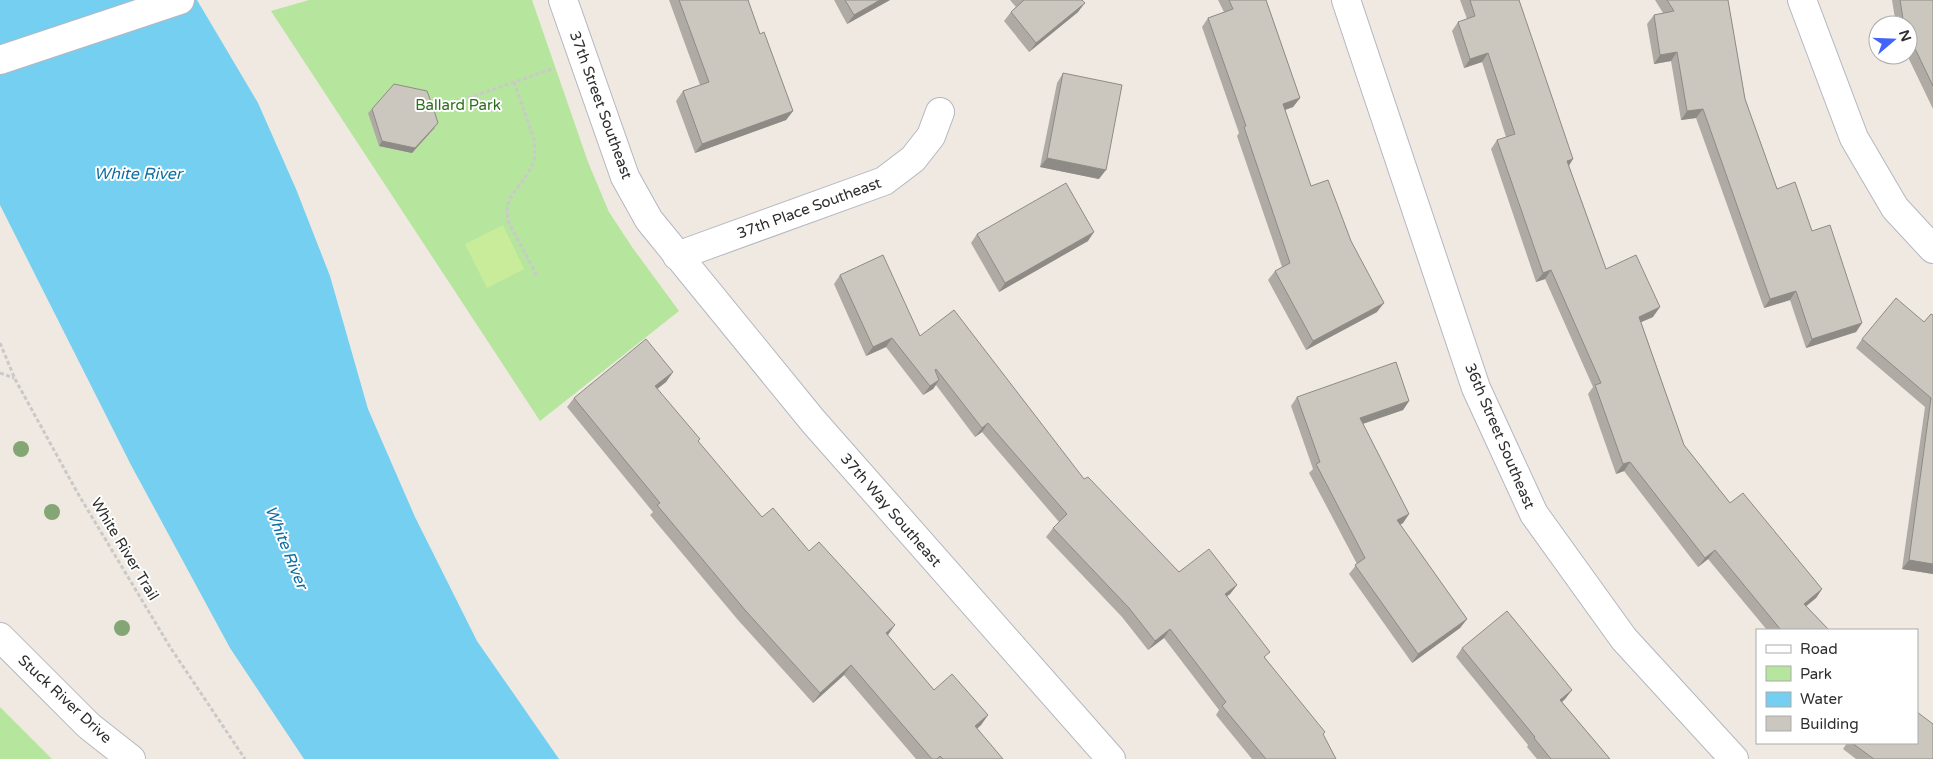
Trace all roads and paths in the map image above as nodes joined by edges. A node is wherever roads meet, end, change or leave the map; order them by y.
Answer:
1 (180, 0) edge
2 (563, 0) edge
3 (1346, 0) edge
4 (1802, 0) edge
5 (583, 58) junction
6 (0, 60) edge
7 (514, 82) junction
8 (430, 112) edge
9 (940, 112) dead end
10 (1933, 249) edge
11 (677, 256) junction
12 (537, 276) dead end
13 (0, 342) edge
14 (0, 373) edge
15 (15, 379) junction
16 (0, 637) edge
17 (131, 759) edge
18 (245, 759) edge
19 (1111, 759) edge
20 (1734, 759) edge

1 - 6 street
2 - 5 street, 37th Street Southeast
3 - 20 street, 36th Street Southeast
4 - 10 street
5 - 7 path
5 - 11 street, 37th Street Southeast
7 - 8 path
7 - 12 path
9 - 11 street, 37th Place Southeast
11 - 19 street, 37th Way Southeast
13 - 15 path, White River Trail
14 - 15 path
15 - 18 path, White River Trail
16 - 17 street, Stuck River Drive

